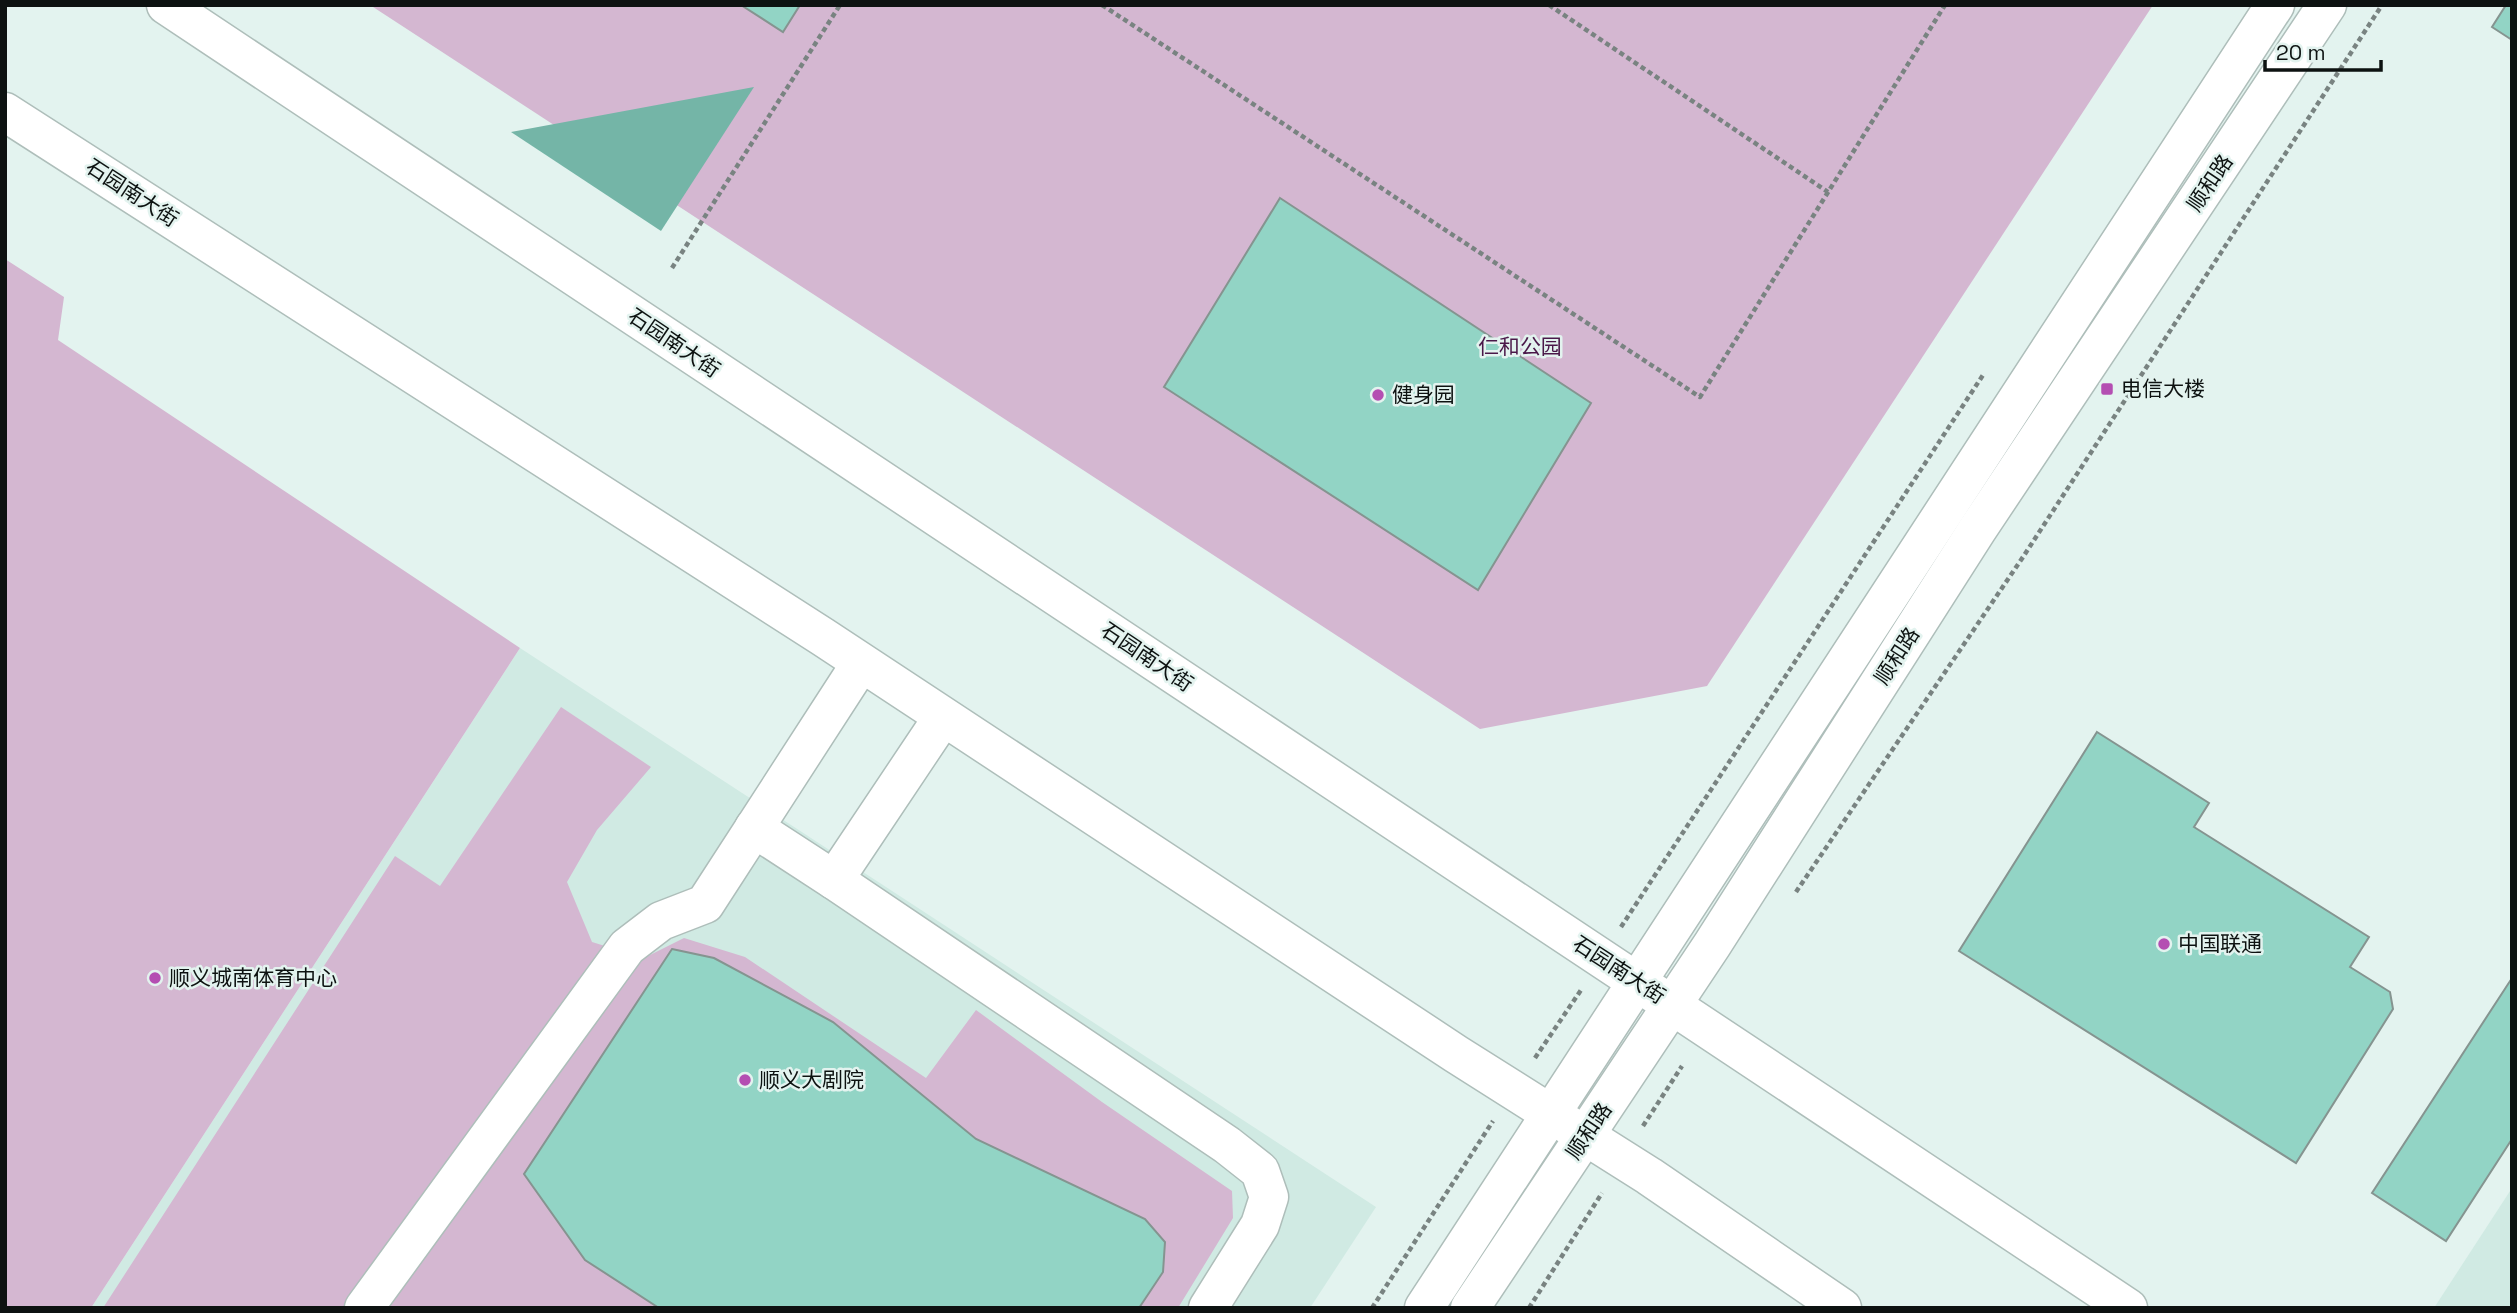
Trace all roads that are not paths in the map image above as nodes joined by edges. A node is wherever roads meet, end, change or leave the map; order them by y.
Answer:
1 (166, 5) edge
2 (2275, 5) edge
3 (2327, 5) edge
4 (5, 112) edge
5 (861, 663) junction
6 (943, 717) junction
7 (754, 828) junction
8 (834, 880) junction
9 (1636, 980) junction
10 (1673, 1005) junction
11 (1550, 1114) junction
12 (1587, 1136) junction
13 (363, 1308) edge
14 (1208, 1308) edge
15 (1424, 1308) edge
16 (1470, 1308) edge
17 (1842, 1308) edge
18 (2128, 1308) edge

1 - 9 main road, 石园南大街
2 - 9 main road, 顺和路
3 - 10 main road, 顺和路
4 - 5 main road, 石园南大街
5 - 6 main road, 石园南大街
5 - 7 main road
6 - 8 main road
6 - 11 main road, 石园南大街
7 - 8 main road
7 - 13 main road
8 - 14 main road
9 - 10 main road, 石园南大街
9 - 11 main road, 顺和路
10 - 12 main road, 顺和路
10 - 18 main road, 石园南大街
11 - 12 main road, 石园南大街
11 - 15 main road, 顺和路
12 - 16 main road, 顺和路
12 - 17 main road, 石园南大街

